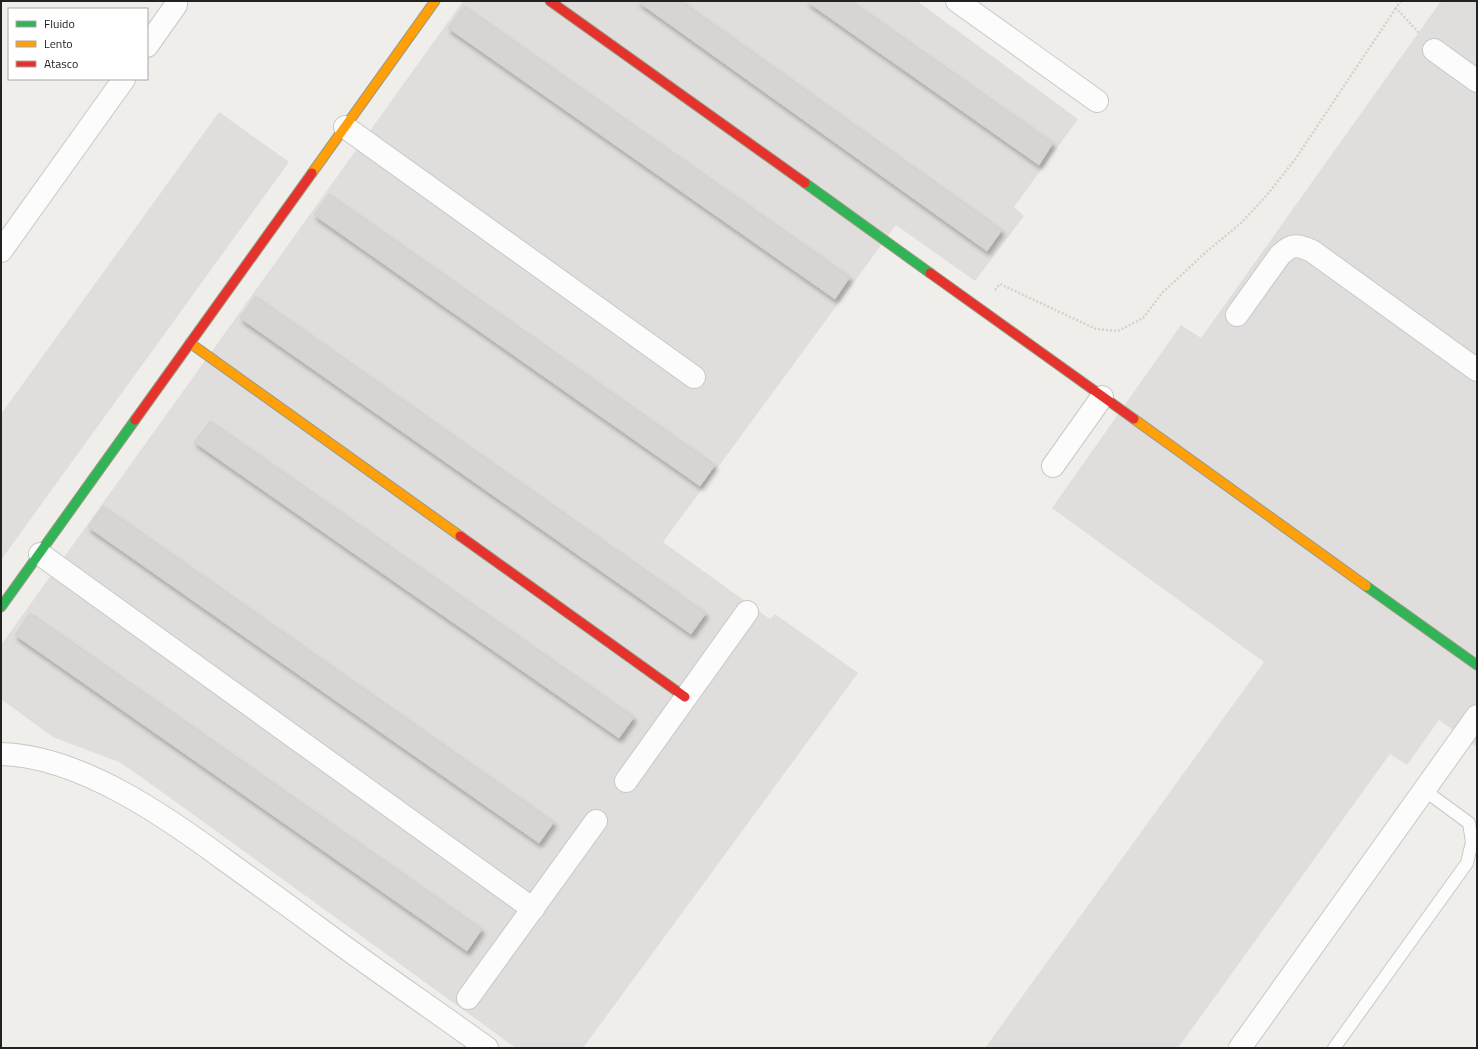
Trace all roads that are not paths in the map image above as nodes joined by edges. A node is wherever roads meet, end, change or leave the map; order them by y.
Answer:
1 (176, 1) edge
2 (435, 1) edge
3 (550, 1) edge
4 (957, 1) edge
5 (148, 45) edge
6 (1434, 50) road end
7 (123, 80) edge
8 (1477, 81) edge
9 (1097, 101) dead end
10 (345, 127) junction
11 (1, 251) edge
12 (1237, 315) dead end
13 (190, 343) junction
14 (1477, 370) edge
15 (694, 377) dead end
16 (1102, 397) junction
17 (1053, 466) dead end
18 (40, 554) junction
19 (1, 607) edge
20 (747, 612) dead end
21 (1477, 665) edge
22 (686, 697) junction
23 (1477, 716) edge
24 (1, 754) edge
25 (626, 780) dead end
26 (1424, 790) junction
27 (596, 821) dead end
28 (533, 909) junction
29 (468, 998) dead end
30 (487, 1048) edge
31 (1240, 1048) edge
32 (1334, 1048) edge

1 - 5 street
2 - 10 street
3 - 16 street
4 - 9 street
6 - 8 street
7 - 11 street
10 - 13 street
10 - 15 street
12 - 14 street
13 - 18 street
13 - 22 street
16 - 17 street
16 - 21 street
18 - 19 street
18 - 28 street
20 - 22 street
22 - 25 street
23 - 26 street
24 - 30 street
26 - 31 street
26 - 32 lane
27 - 28 street
28 - 29 street

